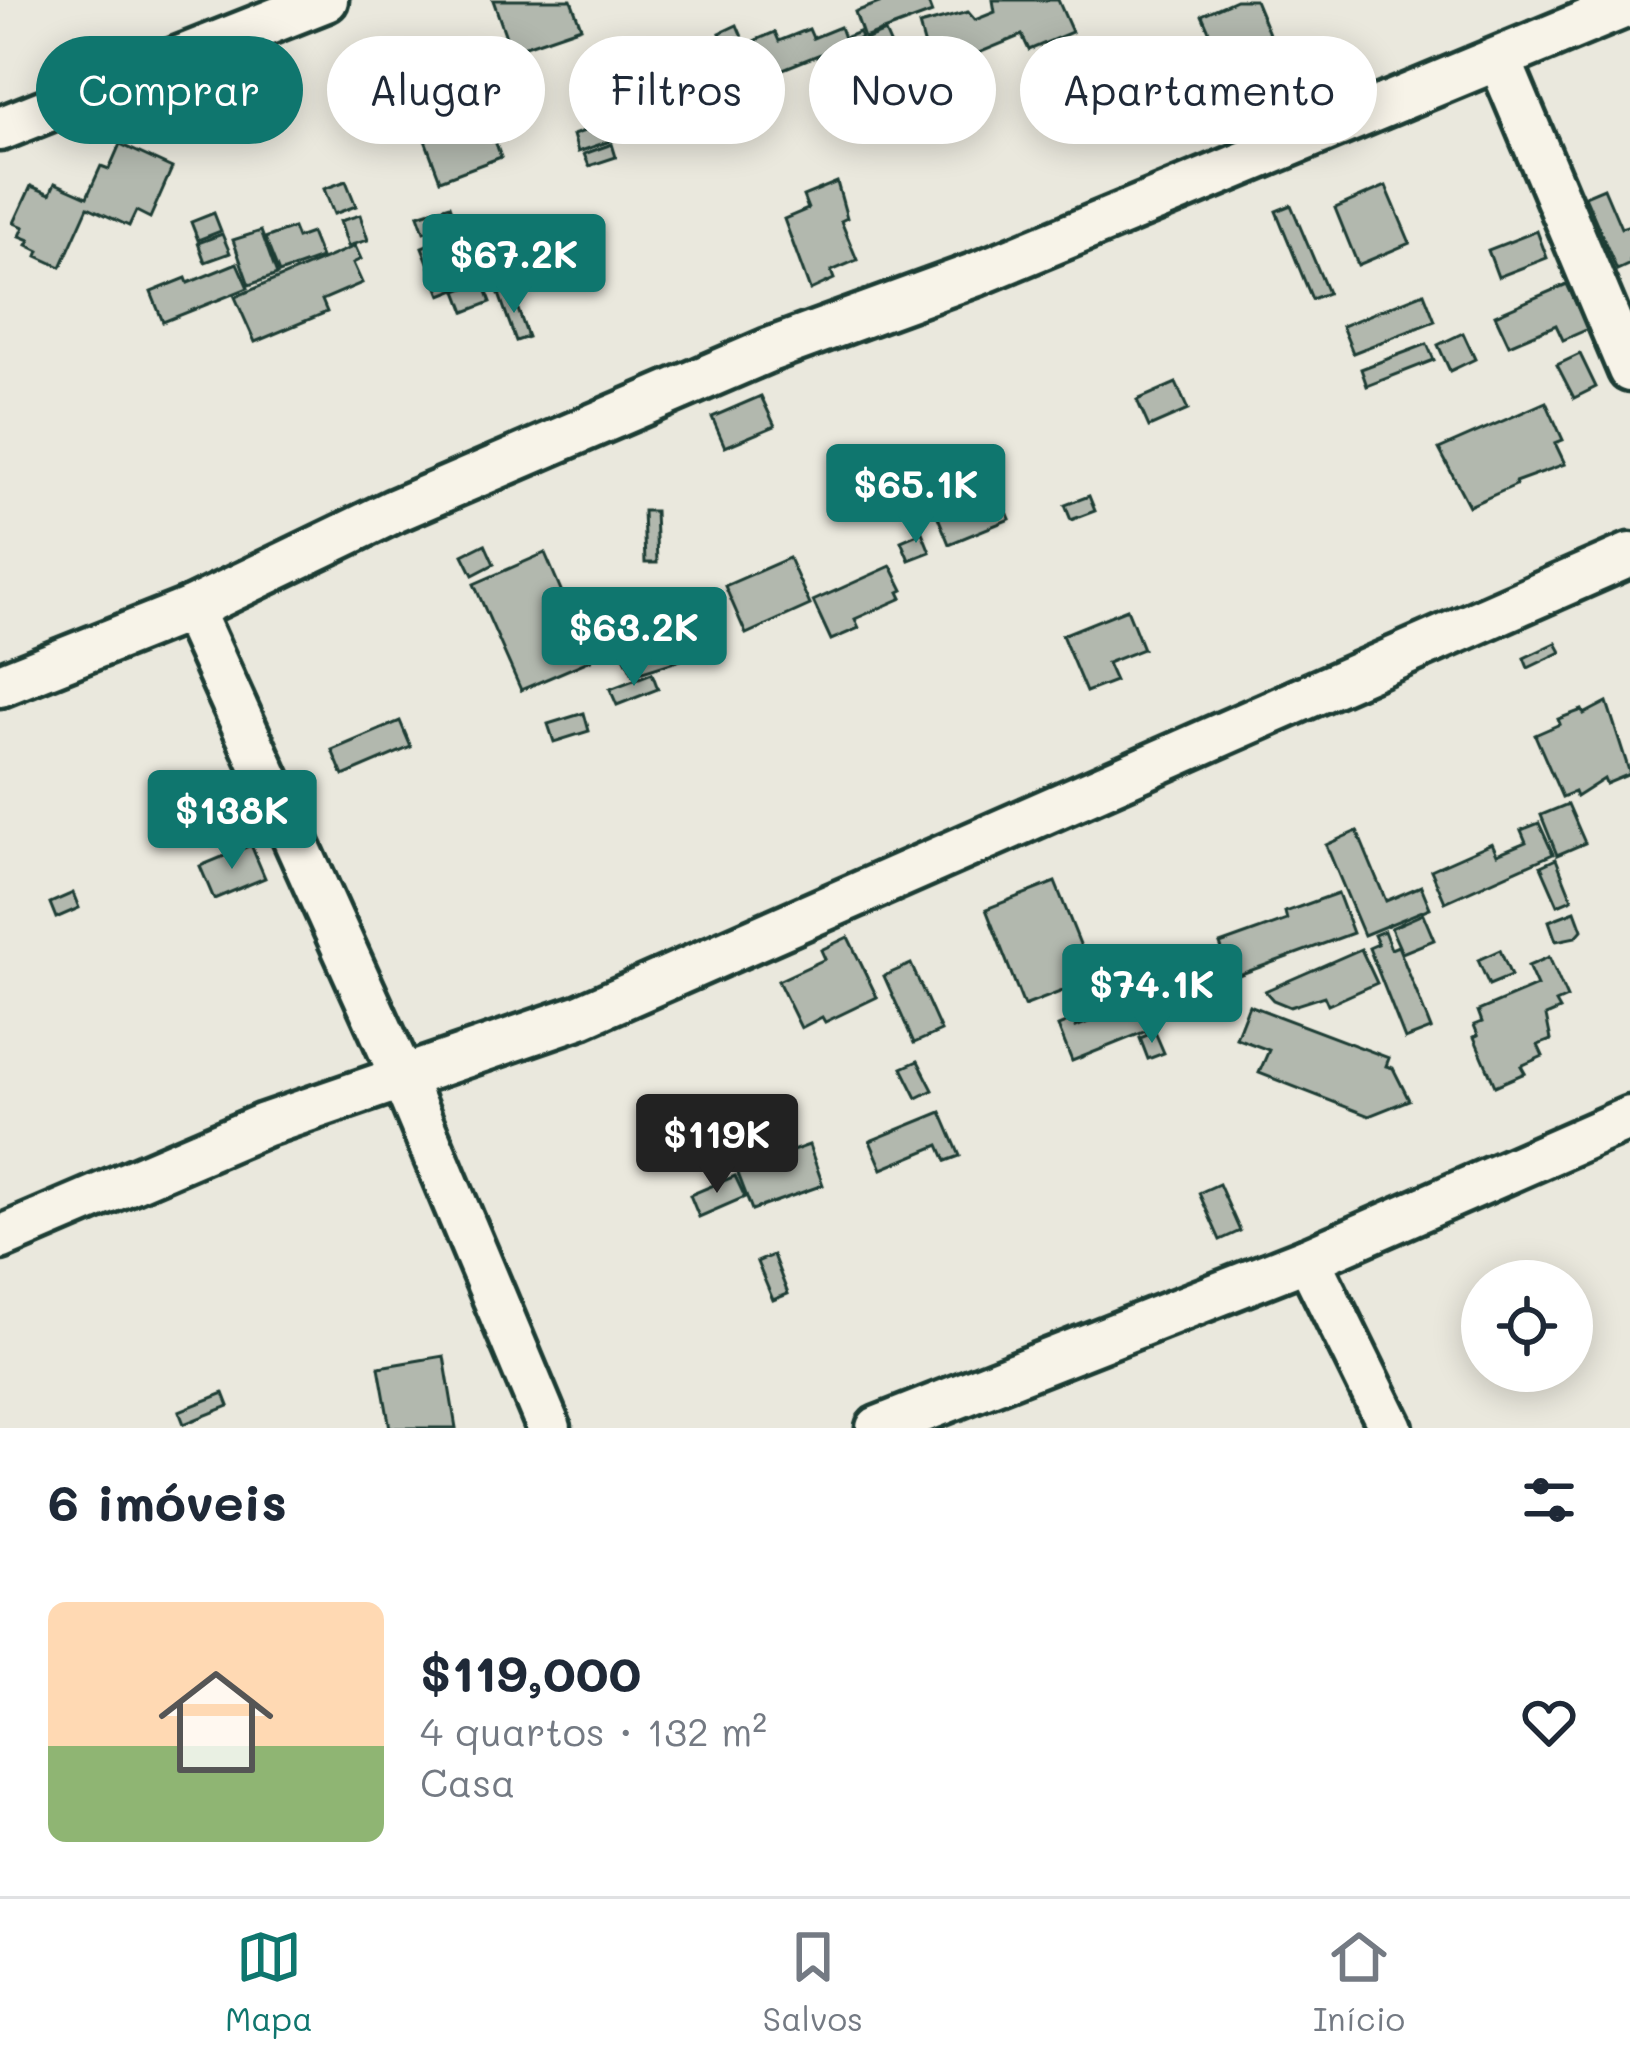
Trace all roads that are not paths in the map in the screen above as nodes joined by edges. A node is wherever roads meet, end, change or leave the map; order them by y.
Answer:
1 (326, 0) edge
2 (1630, 4) edge
3 (1500, 61) junction
4 (0, 129) edge
5 (1630, 370) edge
6 (1630, 555) edge
7 (191, 609) junction
8 (0, 685) edge
9 (403, 1079) junction
10 (1630, 1118) edge
11 (0, 1238) edge
12 (1308, 1259) junction
13 (549, 1428) edge
14 (878, 1428) edge
15 (1391, 1428) edge

1 - 4 street
2 - 3 street
3 - 5 street
3 - 7 street
6 - 9 street
7 - 8 street
7 - 9 street
9 - 11 street
9 - 13 street
10 - 12 street
12 - 14 street
12 - 15 street

